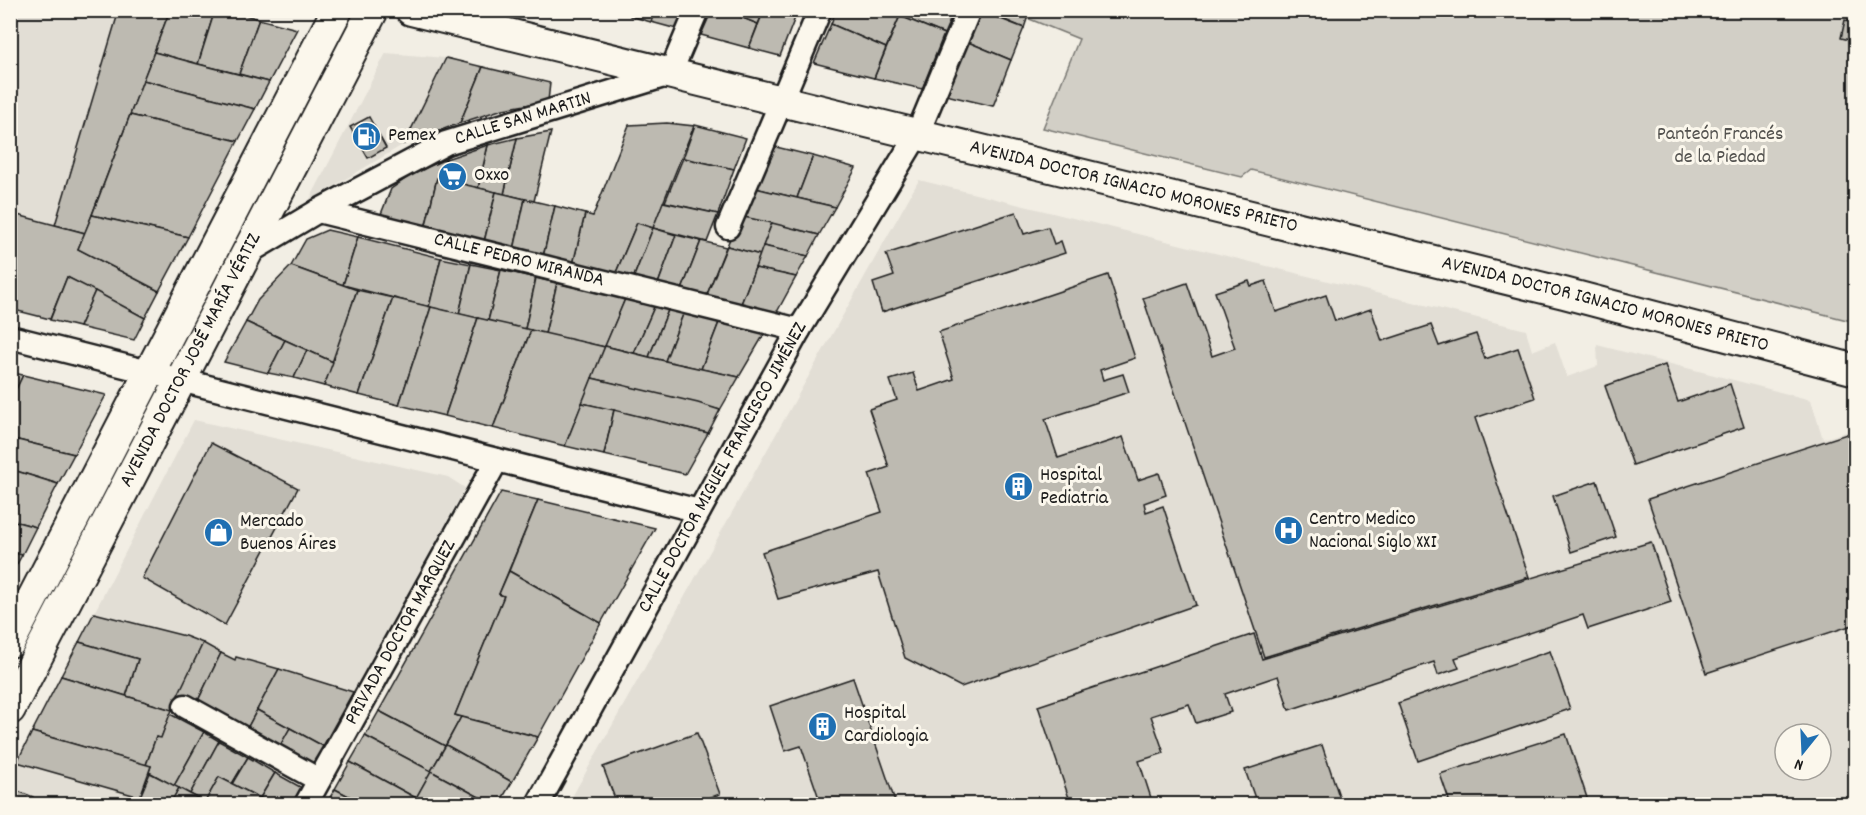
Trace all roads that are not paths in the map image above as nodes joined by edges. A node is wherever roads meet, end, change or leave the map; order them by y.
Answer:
1 (337, 10) edge
2 (373, 10) edge
3 (411, 10) edge
4 (697, 10) edge
5 (820, 10) edge
6 (969, 10) edge
7 (670, 74) junction
8 (781, 102) junction
9 (917, 135) junction
10 (318, 211) junction
11 (728, 227) dead end
12 (249, 252) junction
13 (799, 330) junction
14 (10, 337) edge
15 (1856, 370) edge
16 (151, 371) junction
17 (183, 380) junction
18 (497, 460) junction
19 (699, 511) junction
20 (10, 642) edge
21 (185, 706) dead end
22 (10, 710) edge
23 (320, 780) junction
24 (306, 804) edge
25 (538, 804) edge

1 - 16 main road, AVENIDA DOCTOR JOSÉ MARÍA VÉRTIZ
2 - 12 main road, AVENIDA DOCTOR JOSÉ MARÍA VÉRTIZ
3 - 7 main road, AVENIDA DOCTOR IGNACIO MORONES PRIETO
4 - 7 street
5 - 8 street
6 - 9 street, CALLE DOCTOR MIGUEL FRANCISCO JIMÉNEZ
7 - 8 main road, AVENIDA DOCTOR IGNACIO MORONES PRIETO
7 - 10 street, CALLE SAN MARTIN
8 - 9 main road, AVENIDA DOCTOR IGNACIO MORONES PRIETO
8 - 11 street
9 - 13 street, CALLE DOCTOR MIGUEL FRANCISCO JIMÉNEZ
9 - 15 main road, AVENIDA DOCTOR IGNACIO MORONES PRIETO
10 - 12 street
10 - 13 street, CALLE PEDRO MIRANDA
12 - 17 main road, AVENIDA DOCTOR JOSÉ MARÍA VÉRTIZ
13 - 19 street, CALLE DOCTOR MIGUEL FRANCISCO JIMÉNEZ
14 - 16 street
16 - 17 street
16 - 20 main road, AVENIDA DOCTOR JOSÉ MARÍA VÉRTIZ
17 - 18 street
17 - 22 main road, AVENIDA DOCTOR JOSÉ MARÍA VÉRTIZ
18 - 19 street
18 - 23 street, PRIVADA DOCTOR MÁRQUEZ
19 - 25 street, CALLE DOCTOR MIGUEL FRANCISCO JIMÉNEZ
21 - 23 street
23 - 24 street, PRIVADA DOCTOR MÁRQUEZ

